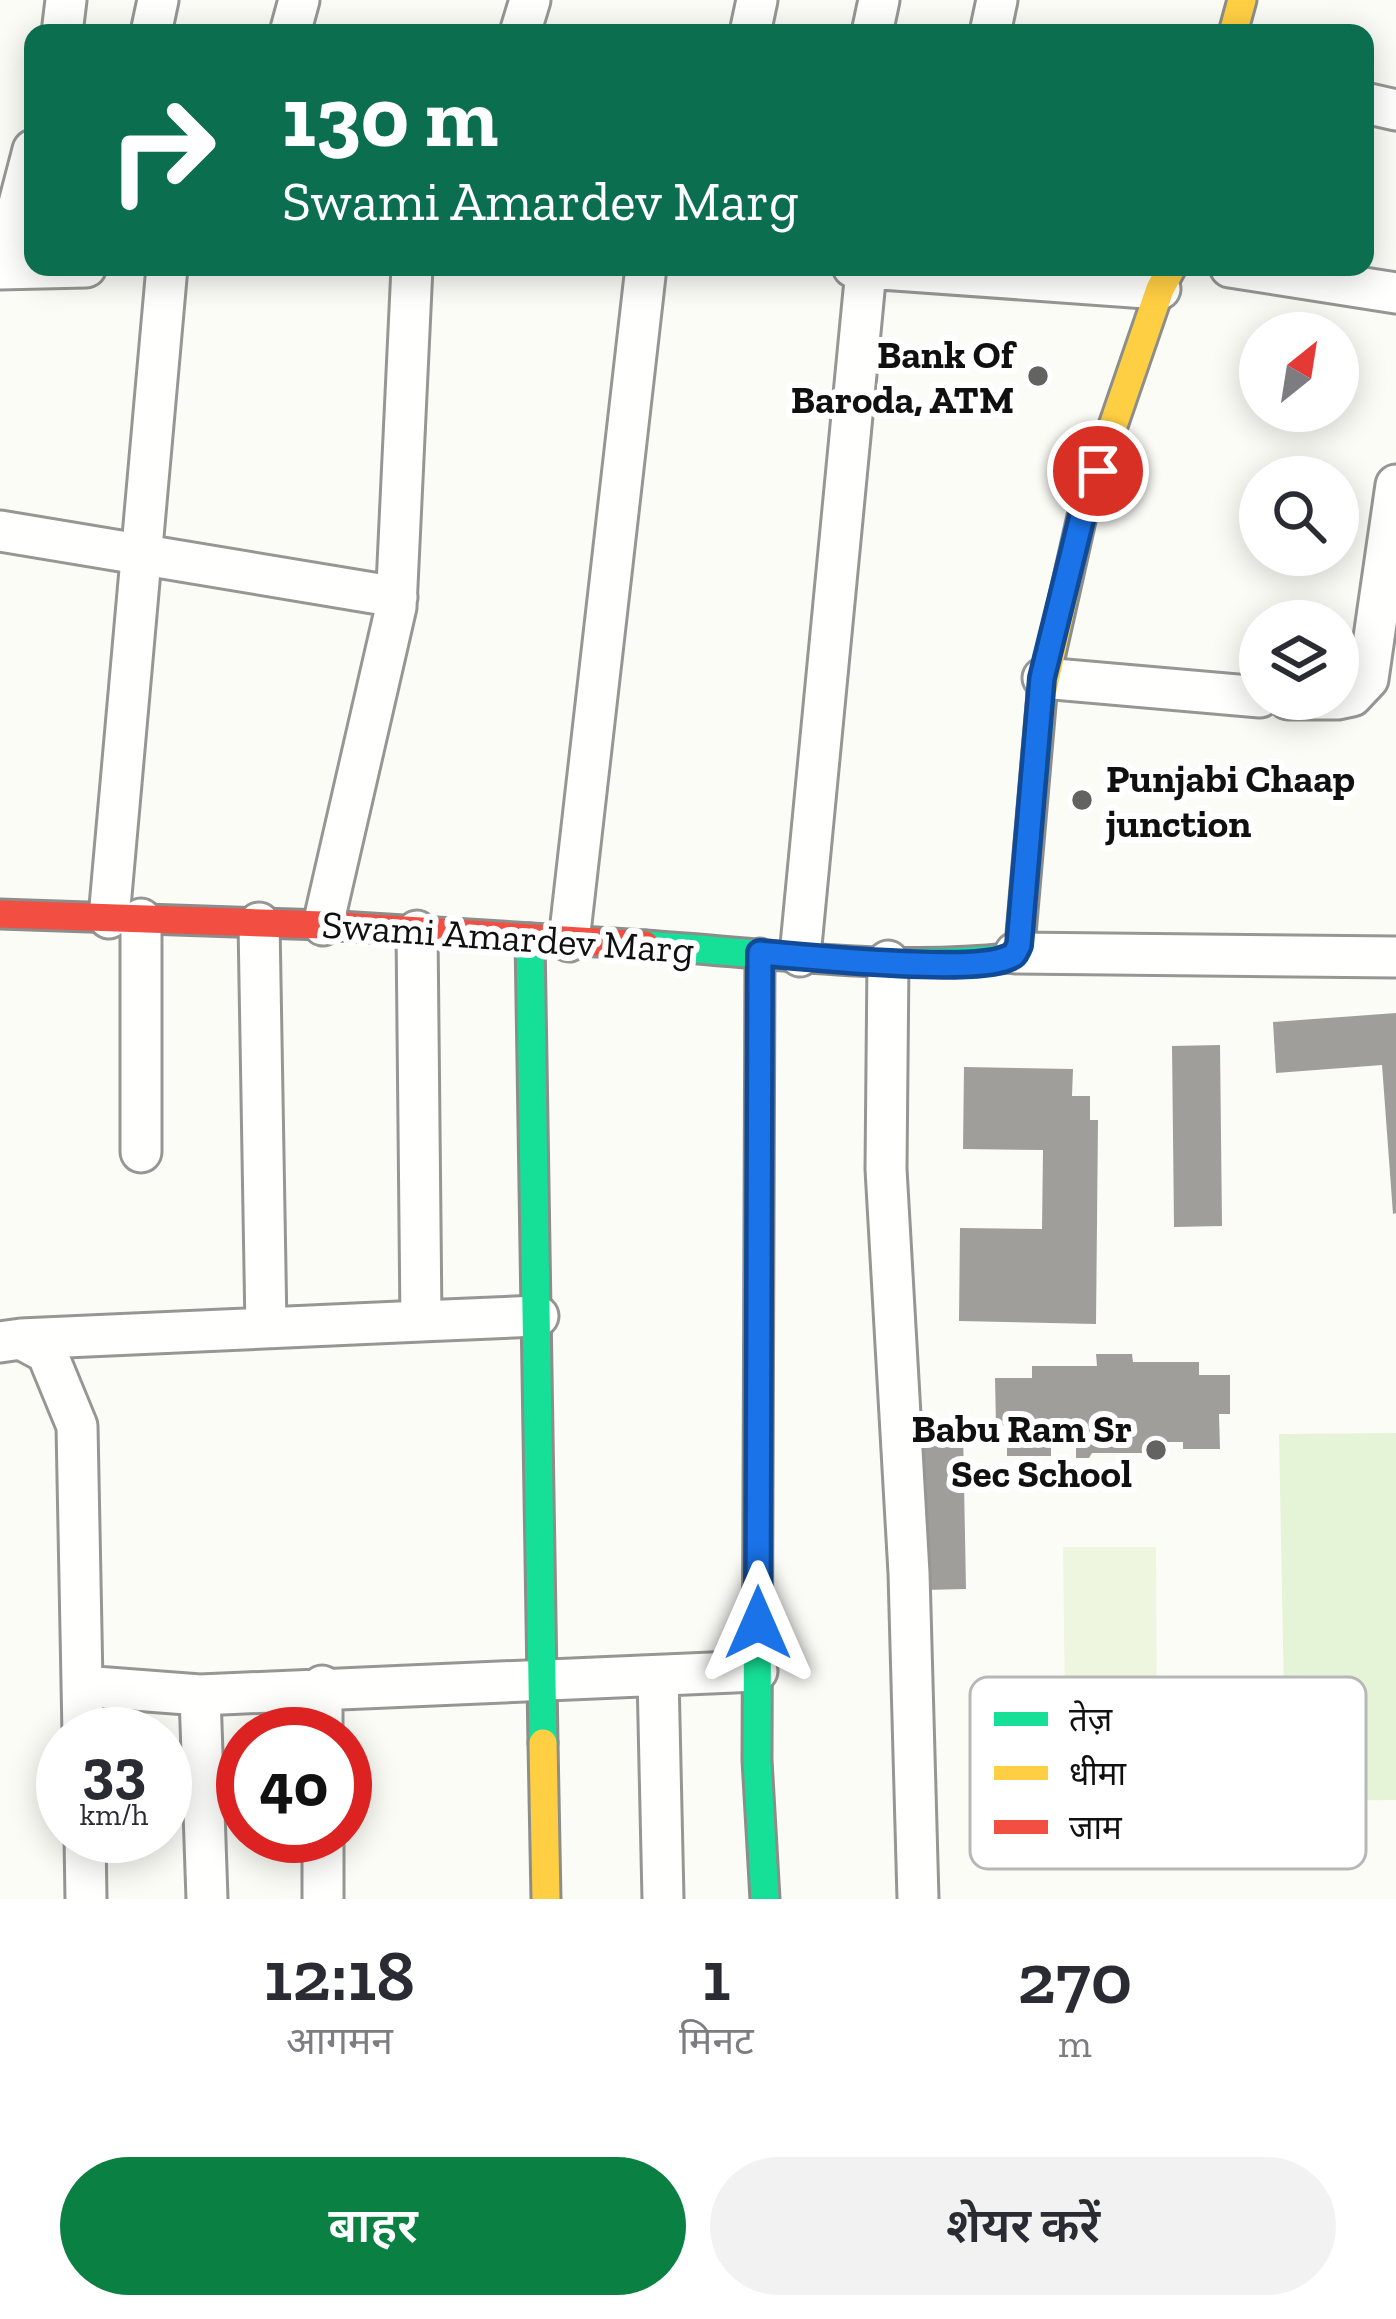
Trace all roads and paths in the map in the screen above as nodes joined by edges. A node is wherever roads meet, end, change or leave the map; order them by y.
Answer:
1 (24, 183) edge
2 (1, 269) edge
3 (165, 276) edge
4 (412, 276) edge
5 (645, 276) edge
6 (859, 276) edge
7 (1099, 276) edge
8 (1290, 276) edge
9 (1166, 278) edge
10 (1396, 292) edge
11 (1396, 484) edge
12 (0, 531) edge
13 (139, 557) junction
14 (397, 597) junction
15 (1042, 678) junction
16 (1359, 689) edge
17 (1239, 695) edge
18 (0, 914) edge
19 (125, 918) junction
20 (259, 923) junction
21 (323, 925) junction
22 (417, 931) junction
23 (550, 940) junction
24 (1017, 949) junction
25 (760, 953) junction
26 (800, 956) junction
27 (1396, 957) edge
28 (888, 961) junction
29 (141, 1152) dead end
30 (538, 1316) junction
31 (422, 1321) junction
32 (266, 1328) junction
33 (11, 1341) edge
34 (757, 1671) junction
35 (658, 1676) junction
36 (543, 1682) junction
37 (82, 1686) junction
38 (322, 1686) junction
39 (200, 1694) junction
40 (82, 1707) edge
41 (322, 1707) edge
42 (85, 1863) edge
43 (323, 1863) edge
44 (86, 1899) edge
45 (207, 1899) edge
46 (323, 1899) edge
47 (547, 1899) edge
48 (663, 1899) edge
49 (765, 1899) edge
50 (918, 1899) edge

1 - 2 street
3 - 13 street
4 - 14 street
5 - 23 street
6 - 26 street
7 - 9 street
8 - 10 street
9 - 15 street
11 - 16 street
12 - 13 street
13 - 14 street
13 - 19 street
14 - 21 street
15 - 17 street
15 - 24 street
18 - 19 street, Swami Amardev Marg
19 - 20 street, Swami Amardev Marg
19 - 29 street
20 - 21 street, Swami Amardev Marg
20 - 32 street
21 - 22 street, Swami Amardev Marg
22 - 23 street, Swami Amardev Marg
22 - 31 street
23 - 25 street, Swami Amardev Marg
23 - 30 street
24 - 27 street, Swami Amardev Marg
24 - 28 street, Swami Amardev Marg
25 - 26 street, Swami Amardev Marg
25 - 34 street
26 - 28 street, Swami Amardev Marg
28 - 50 street
30 - 31 street
30 - 36 street
31 - 32 street
32 - 33 street
33 - 37 street
34 - 35 street
34 - 49 street
35 - 36 street
35 - 48 street
36 - 38 street
36 - 47 street
37 - 39 street
37 - 40 street
38 - 39 street
38 - 41 street
39 - 45 street
42 - 44 street
43 - 46 street

